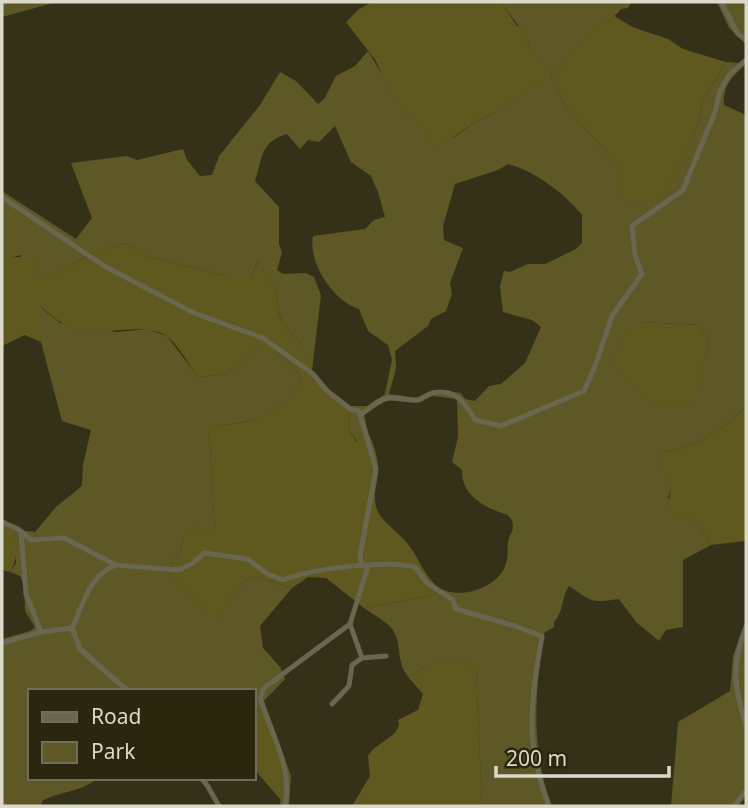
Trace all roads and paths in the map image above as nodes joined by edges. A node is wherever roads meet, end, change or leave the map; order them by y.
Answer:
1 (721, 2) edge
2 (746, 40) edge
3 (746, 60) edge
4 (2, 197) edge
5 (360, 415) junction
6 (2, 522) edge
7 (22, 532) junction
8 (116, 565) junction
9 (365, 566) junction
10 (350, 624) junction
11 (746, 627) edge
12 (72, 628) junction
13 (41, 632) junction
14 (2, 643) edge
15 (386, 656) dead end
16 (362, 658) junction
17 (126, 689) edge
18 (331, 704) dead end
19 (746, 724) edge
20 (203, 780) edge
21 (746, 790) edge
22 (219, 806) edge
23 (285, 806) edge
24 (549, 806) edge
25 (734, 806) edge

1 - 2 street
3 - 5 street
4 - 5 street
5 - 9 street
6 - 7 street
7 - 8 street
7 - 13 street
8 - 9 street
8 - 12 street
9 - 10 street
9 - 24 street
10 - 16 street
10 - 23 street
11 - 19 street
12 - 13 street
12 - 17 street
13 - 14 street
15 - 16 street
16 - 18 street
20 - 22 street
21 - 25 street

